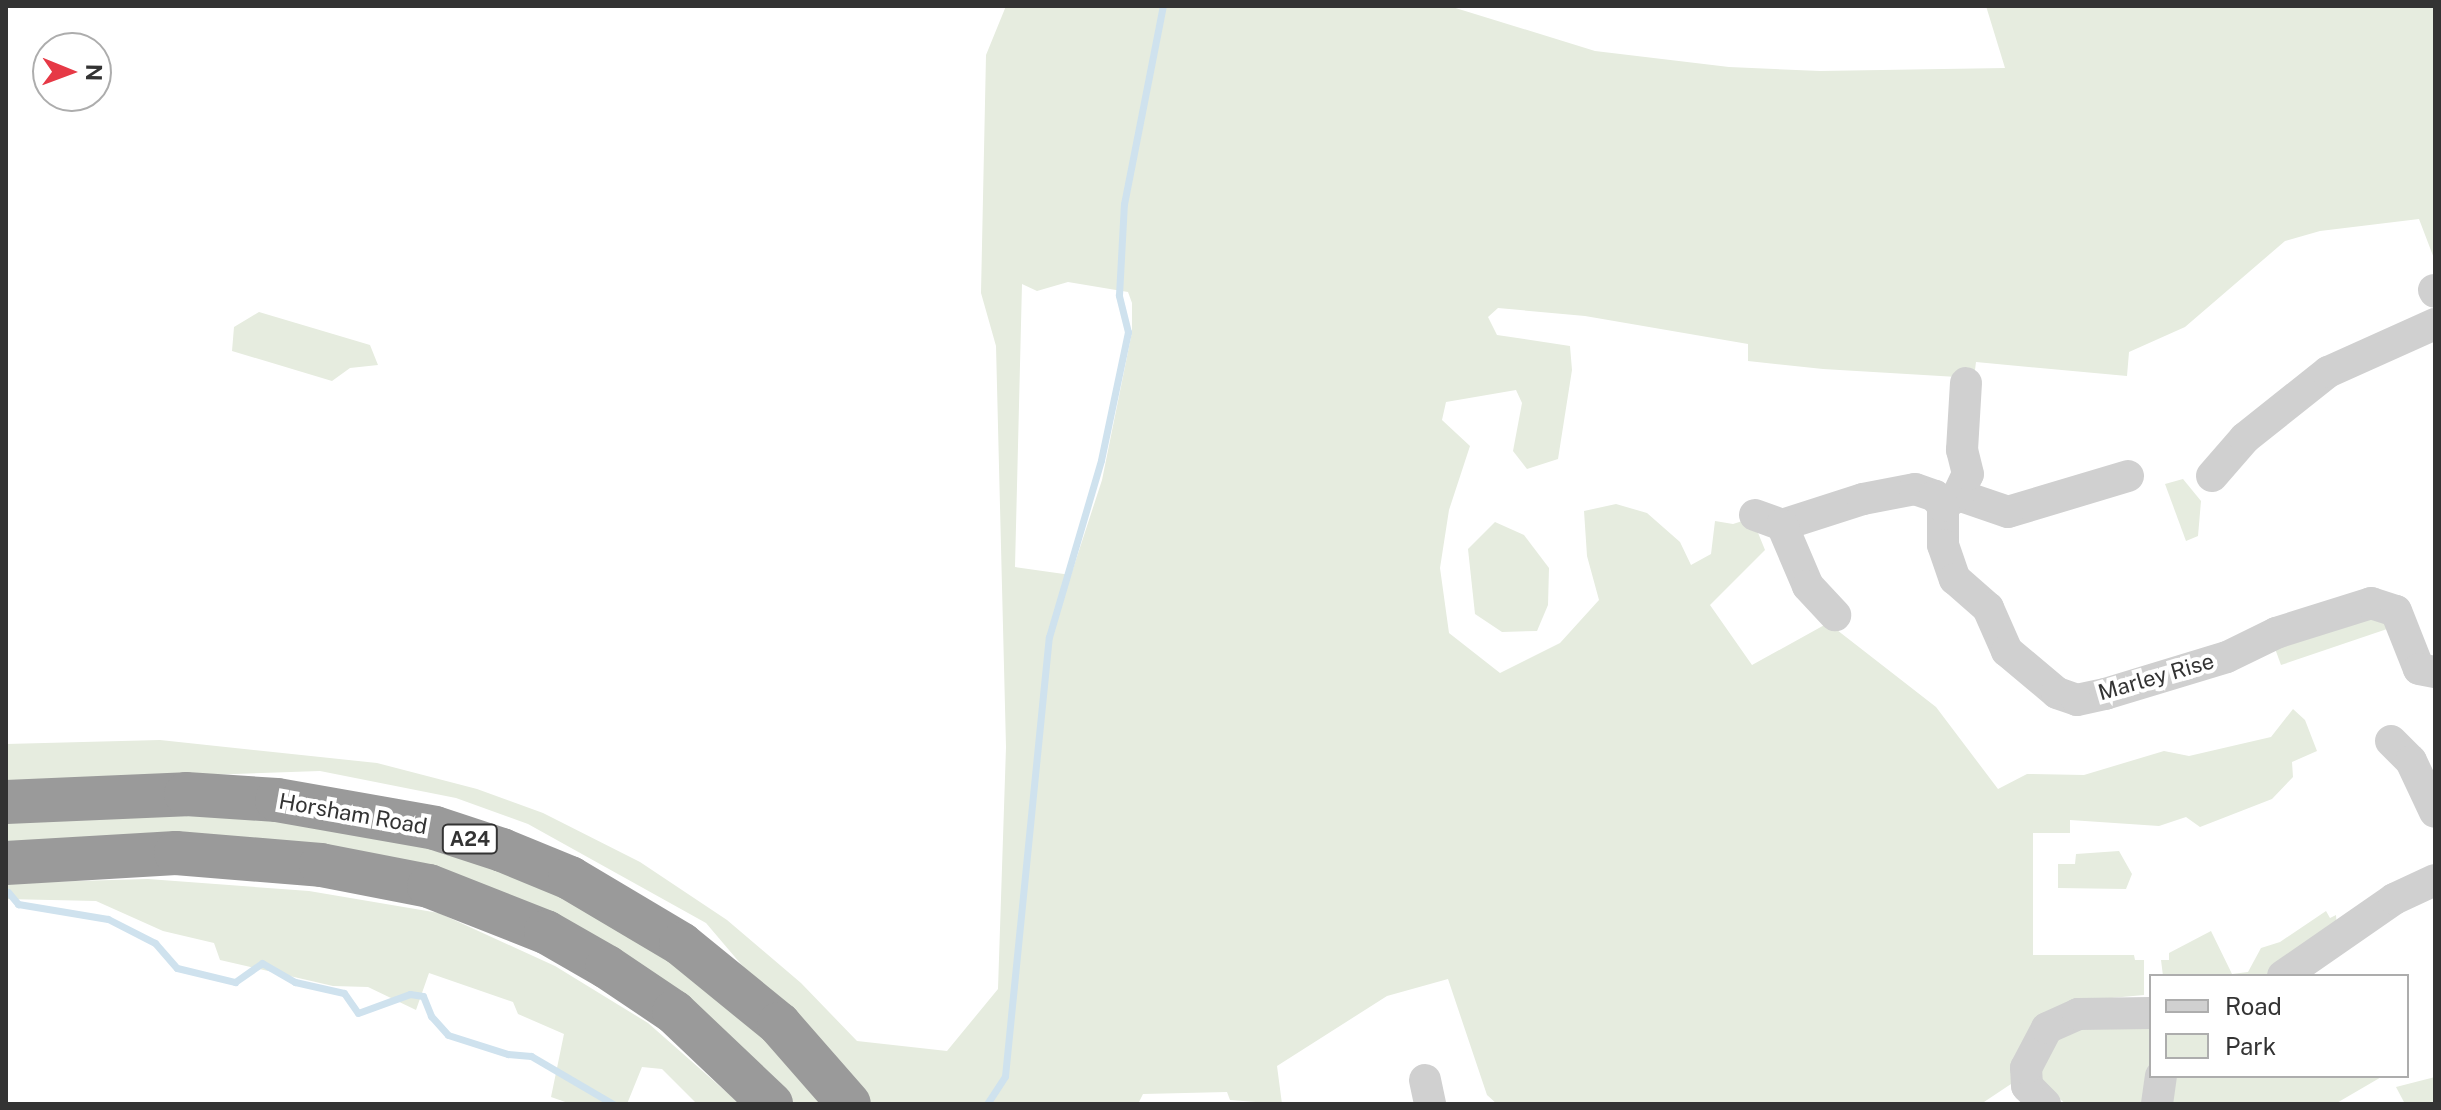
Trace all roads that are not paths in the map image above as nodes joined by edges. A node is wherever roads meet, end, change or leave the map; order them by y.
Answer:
1 (2435, 324) edge
2 (1966, 383) dead end
3 (2223, 473) dead end
4 (2128, 476) dead end
5 (1950, 501) junction
6 (1835, 615) dead end
7 (2435, 672) edge
8 (2391, 741) dead end
9 (2428, 772) edge
10 (6, 802) edge
11 (2435, 812) edge
12 (6, 863) edge
13 (2435, 880) edge
14 (2286, 974) edge
15 (2149, 1013) edge
16 (2161, 1078) edge
17 (771, 1104) edge
18 (849, 1104) edge
19 (2045, 1104) edge
20 (2157, 1104) edge

1 - 3 street
2 - 5 street, Marley Rise
4 - 5 street
5 - 6 street
5 - 7 street, Marley Rise
8 - 9 street
9 - 11 street
10 - 18 highway, Horsham Road / A24
12 - 17 highway, A24
13 - 14 street
15 - 19 street
16 - 20 street

